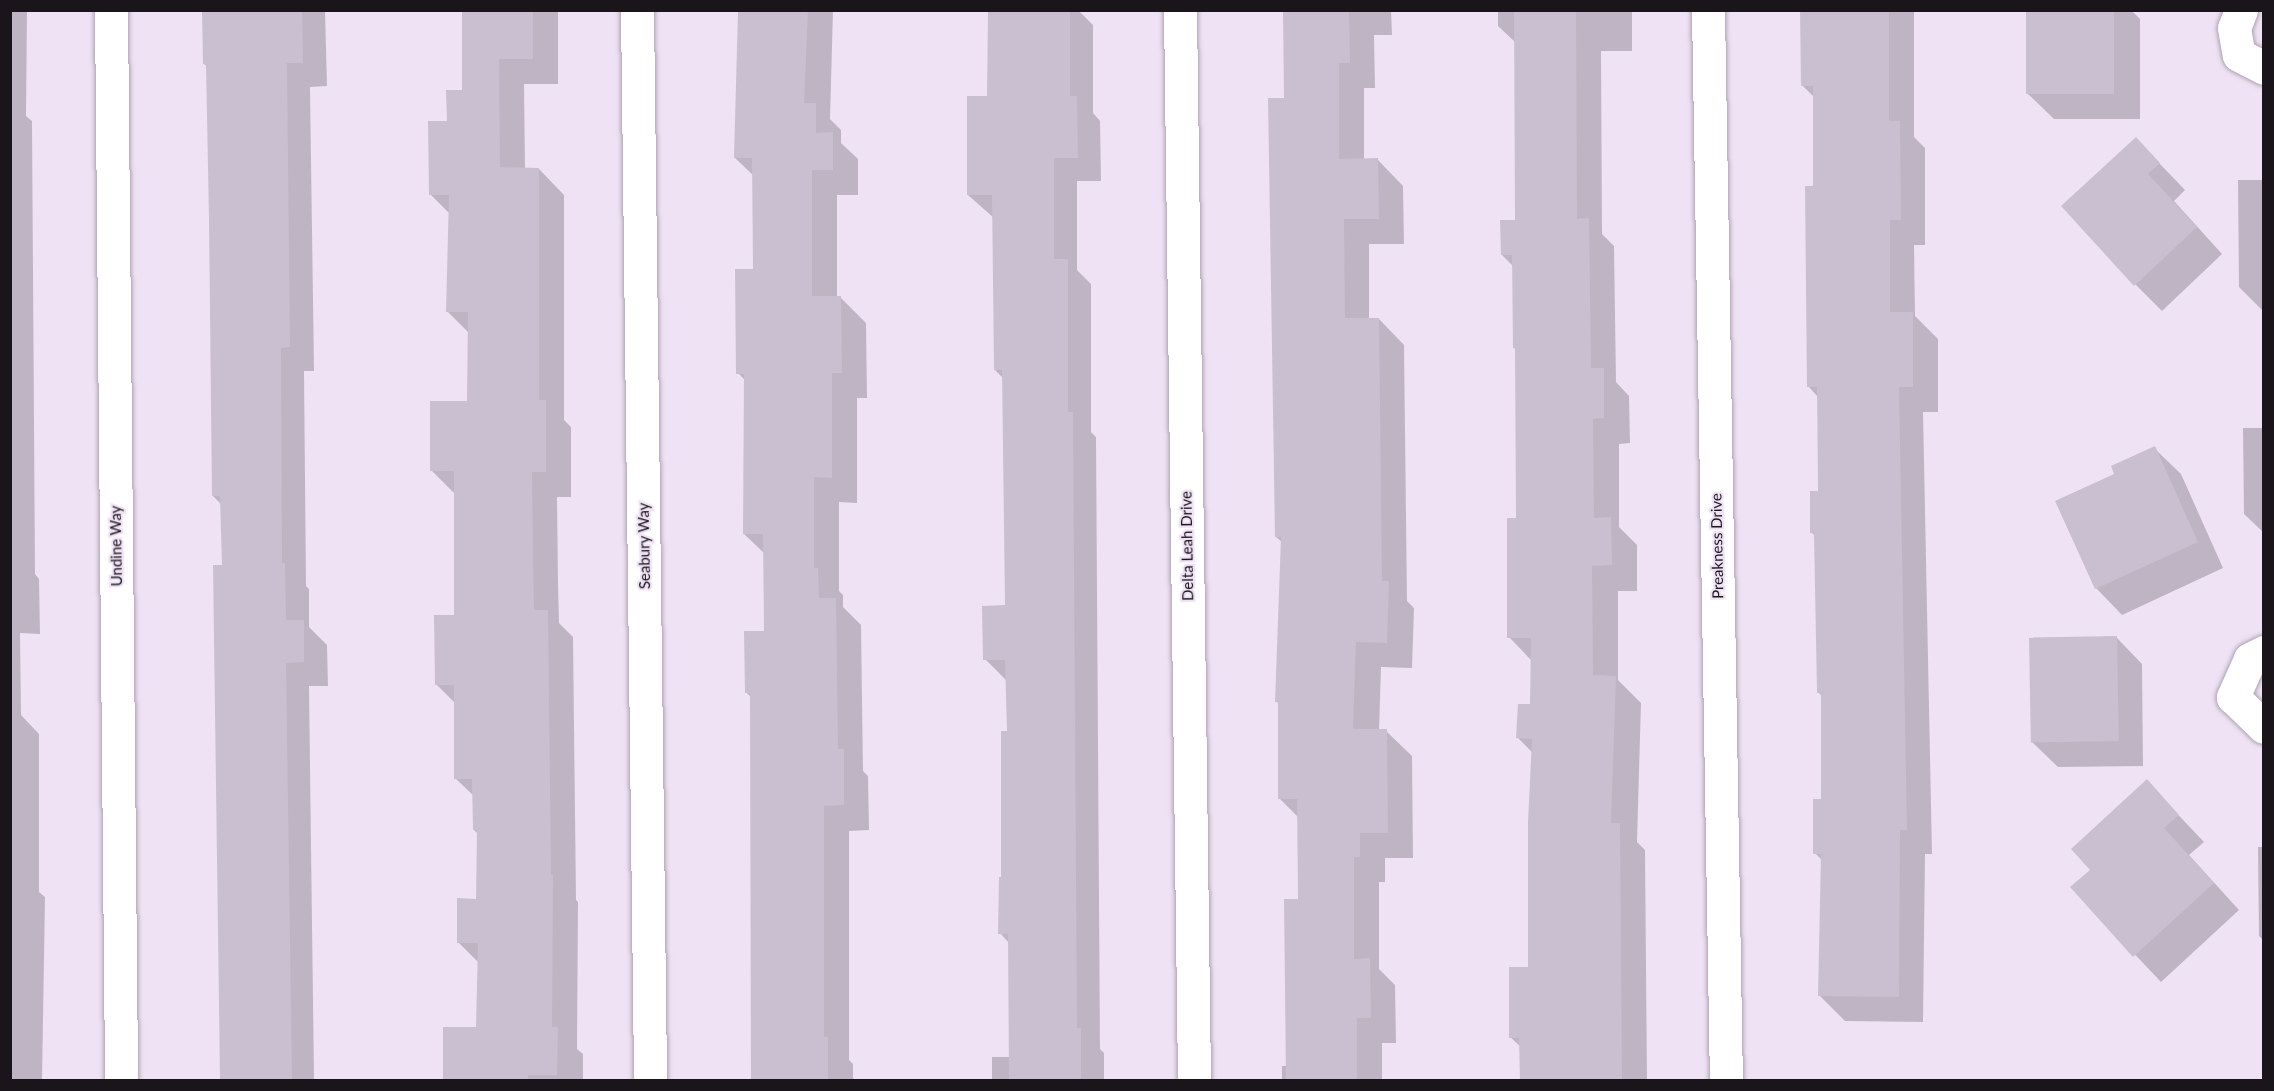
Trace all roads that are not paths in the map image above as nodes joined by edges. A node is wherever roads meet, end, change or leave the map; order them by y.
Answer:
1 (111, 10) edge
2 (637, 10) edge
3 (1180, 10) edge
4 (1708, 10) edge
5 (2241, 10) edge
6 (2264, 68) edge
7 (2264, 652) edge
8 (2264, 727) edge
9 (121, 1080) edge
10 (650, 1080) edge
11 (1194, 1080) edge
12 (1726, 1080) edge

1 - 9 street, Undine Way
2 - 10 street, Seabury Way
3 - 11 street, Delta Leah Drive
4 - 12 street, Preakness Drive
5 - 6 street
7 - 8 street

